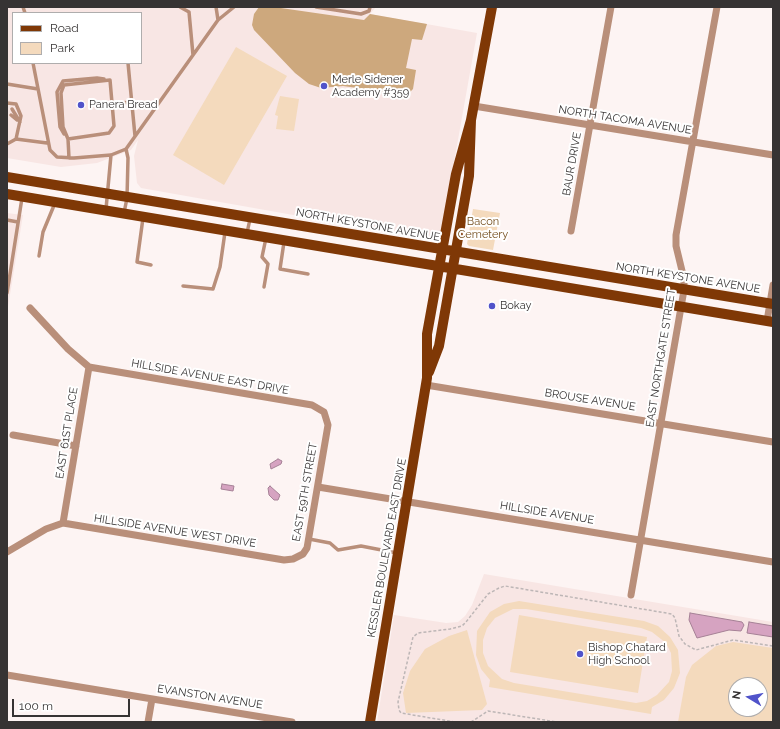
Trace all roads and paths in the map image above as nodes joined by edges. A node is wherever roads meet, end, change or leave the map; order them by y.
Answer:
1 (180, 7) edge
2 (216, 7) edge
3 (234, 7) edge
4 (316, 7) edge
5 (370, 7) edge
6 (492, 7) edge
7 (610, 7) edge
8 (717, 7) edge
9 (218, 20) junction
10 (193, 55) junction
11 (33, 64) edge
12 (128, 64) edge
13 (7, 84) edge
14 (38, 89) junction
15 (131, 102) junction
16 (7, 103) edge
17 (112, 104) junction
18 (474, 106) junction
19 (12, 109) dead end
20 (11, 115) dead end
21 (471, 120) junction
22 (20, 122) junction
23 (590, 125) junction
24 (135, 136) junction
25 (16, 139) junction
26 (68, 139) junction
27 (693, 142) junction
28 (47, 143) junction
29 (7, 144) edge
30 (126, 149) junction
31 (111, 155) junction
32 (773, 155) edge
33 (69, 158) junction
34 (7, 177) edge
35 (7, 194) edge
36 (106, 194) junction
37 (22, 197) junction
38 (127, 198) junction
39 (55, 202) junction
40 (106, 211) junction
41 (124, 214) junction
42 (143, 217) junction
43 (250, 218) junction
44 (7, 220) edge
45 (18, 222) junction
46 (225, 231) junction
47 (571, 231) dead end
48 (247, 235) junction
49 (266, 238) junction
50 (285, 241) junction
51 (442, 250) junction
52 (455, 252) junction
53 (39, 256) dead end
54 (151, 265) dead end
55 (439, 267) junction
56 (452, 269) junction
57 (308, 274) dead end
58 (773, 285) edge
59 (183, 286) dead end
60 (264, 287) dead end
61 (684, 290) junction
62 (7, 293) edge
63 (771, 304) edge
64 (681, 307) junction
65 (30, 308) dead end
66 (770, 321) edge
67 (89, 367) junction
68 (427, 381) junction
69 (325, 413) joint
70 (662, 423) junction
71 (13, 435) dead end
72 (773, 442) edge
73 (76, 446) junction
74 (318, 487) junction
75 (407, 501) junction
76 (63, 523) junction
77 (308, 538) junction
78 (641, 540) junction
79 (7, 552) edge
80 (398, 553) junction
81 (284, 560) joint
82 (773, 562) edge
83 (631, 595) dead end
84 (773, 646) edge
85 (7, 675) edge
86 (152, 699) junction
87 (148, 722) edge
88 (292, 722) edge
89 (370, 722) edge
90 (455, 722) edge
91 (471, 722) edge
92 (557, 722) edge

1 - 10 lane
2 - 9 lane
3 - 9 lane
4 - 5 lane
6 - 18 main road, KESSLER BOULEVARD EAST DRIVE
7 - 23 street, BAUR DRIVE
8 - 27 street, EAST NORTHGATE STREET
9 - 10 lane
10 - 24 lane
11 - 14 lane
12 - 15 lane
13 - 14 lane
14 - 28 lane
15 - 17 lane
15 - 24 lane
16 - 22 lane
17 - 26 lane
17 - 26 lane
18 - 21 main road, KESSLER BOULEVARD EAST DRIVE
18 - 23 street, NORTH TACOMA AVENUE
19 - 22 lane
20 - 22 lane
21 - 51 main road, KESSLER BOULEVARD EAST DRIVE
21 - 52 main road, KESSLER BOULEVARD EAST DRIVE
22 - 25 lane
23 - 27 street, NORTH TACOMA AVENUE
23 - 47 street, BAUR DRIVE
24 - 30 lane
25 - 28 lane
25 - 29 lane
26 - 33 lane
27 - 32 street, NORTH TACOMA AVENUE
27 - 61 street, EAST NORTHGATE STREET
28 - 33 lane
30 - 31 lane
30 - 38 lane
31 - 33 lane
31 - 36 lane
34 - 36 main road, NORTH KEYSTONE AVENUE
35 - 37 main road
36 - 38 main road, NORTH KEYSTONE AVENUE
36 - 40 lane
37 - 39 main road
37 - 45 lane
38 - 41 lane
38 - 43 main road, NORTH KEYSTONE AVENUE
39 - 40 main road
39 - 53 lane
40 - 41 main road
41 - 42 main road
42 - 46 main road
42 - 54 lane
43 - 48 lane
43 - 51 main road, NORTH KEYSTONE AVENUE
44 - 45 lane
45 - 62 lane
46 - 48 main road
46 - 59 lane
48 - 49 main road
49 - 50 main road
49 - 60 lane
50 - 55 main road
50 - 57 lane
51 - 52 main road, NORTH KEYSTONE AVENUE
51 - 55 main road, KESSLER BOULEVARD EAST DRIVE
52 - 56 main road, KESSLER BOULEVARD EAST DRIVE
52 - 61 main road, NORTH KEYSTONE AVENUE
55 - 56 main road
55 - 68 main road, KESSLER BOULEVARD EAST DRIVE
56 - 64 main road
56 - 68 main road, KESSLER BOULEVARD EAST DRIVE
58 - 63 street
61 - 63 main road, NORTH KEYSTONE AVENUE
61 - 64 street, EAST NORTHGATE STREET
63 - 66 street
64 - 66 main road
64 - 70 street, EAST NORTHGATE STREET
65 - 67 street
67 - 69 street, HILLSIDE AVENUE EAST DRIVE
67 - 73 street, EAST 61ST PLACE
68 - 70 street, BROUSE AVENUE
68 - 75 main road, KESSLER BOULEVARD EAST DRIVE
69 - 74 street, EAST 59TH STREET
70 - 72 street, BROUSE AVENUE
70 - 78 street, EAST NORTHGATE STREET
71 - 73 street
73 - 76 street, EAST 61ST PLACE
74 - 75 street, HILLSIDE AVENUE
74 - 77 street, EAST 59TH STREET
75 - 78 street, HILLSIDE AVENUE
75 - 80 main road, KESSLER BOULEVARD EAST DRIVE
76 - 79 street
76 - 81 street, HILLSIDE AVENUE WEST DRIVE
77 - 80 lane
77 - 81 street, EAST 59TH STREET
78 - 82 street, HILLSIDE AVENUE
78 - 83 street, EAST NORTHGATE STREET
80 - 89 main road, KESSLER BOULEVARD EAST DRIVE
84 - 90 path
85 - 86 street, EVANSTON AVENUE
86 - 87 street
86 - 88 street, EVANSTON AVENUE
91 - 92 path

